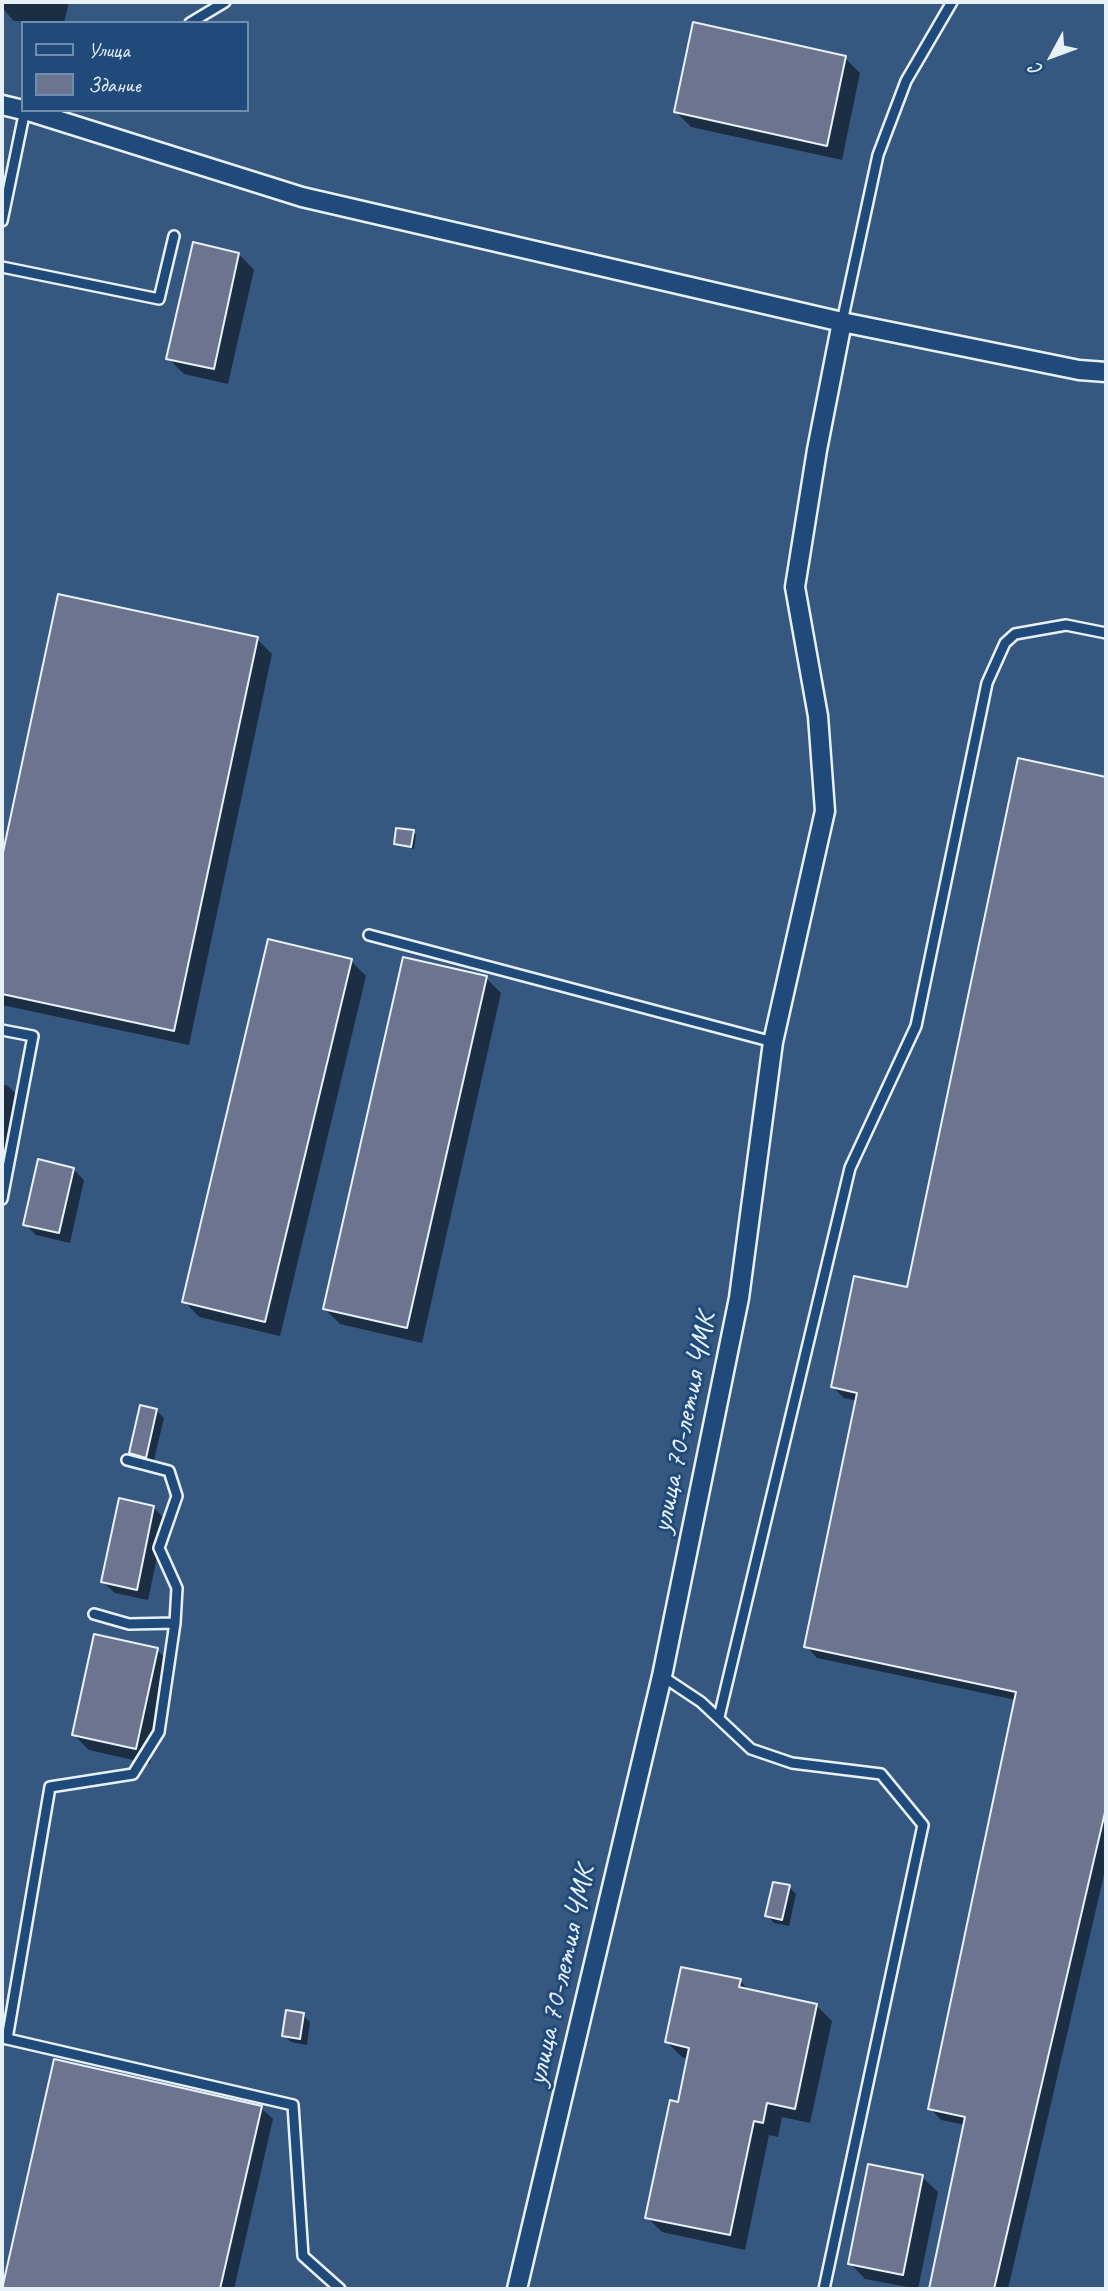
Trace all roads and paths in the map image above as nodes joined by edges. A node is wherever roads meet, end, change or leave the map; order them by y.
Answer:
1 (225, 2) edge
2 (952, 2) edge
3 (193, 21) edge
4 (2, 105) edge
5 (21, 109) edge
6 (24, 112) edge
7 (30, 112) edge
8 (2, 221) edge
9 (174, 236) dead end
10 (2, 267) edge
11 (842, 322) junction
12 (1106, 372) edge
13 (1106, 633) edge
14 (369, 936) dead end
15 (2, 1030) edge
16 (773, 1041) junction
17 (2, 1199) edge
18 (127, 1460) dead end
19 (94, 1614) dead end
20 (176, 1623) junction
21 (662, 1676) junction
22 (719, 1717) junction
23 (4, 2038) edge
24 (340, 2289) edge
25 (517, 2289) edge
26 (824, 2289) edge

1 - 3 lane
2 - 11 lane
4 - 5 street
6 - 8 lane
7 - 11 street
9 - 10 lane
11 - 12 street
11 - 16 street, улица 70-летия ЧМК
13 - 22 lane
14 - 16 lane
15 - 17 lane
16 - 21 street, улица 70-летия ЧМК
18 - 20 lane
19 - 20 lane
20 - 23 lane
21 - 22 lane
21 - 25 street, улица 70-летия ЧМК
22 - 26 lane
23 - 24 lane

